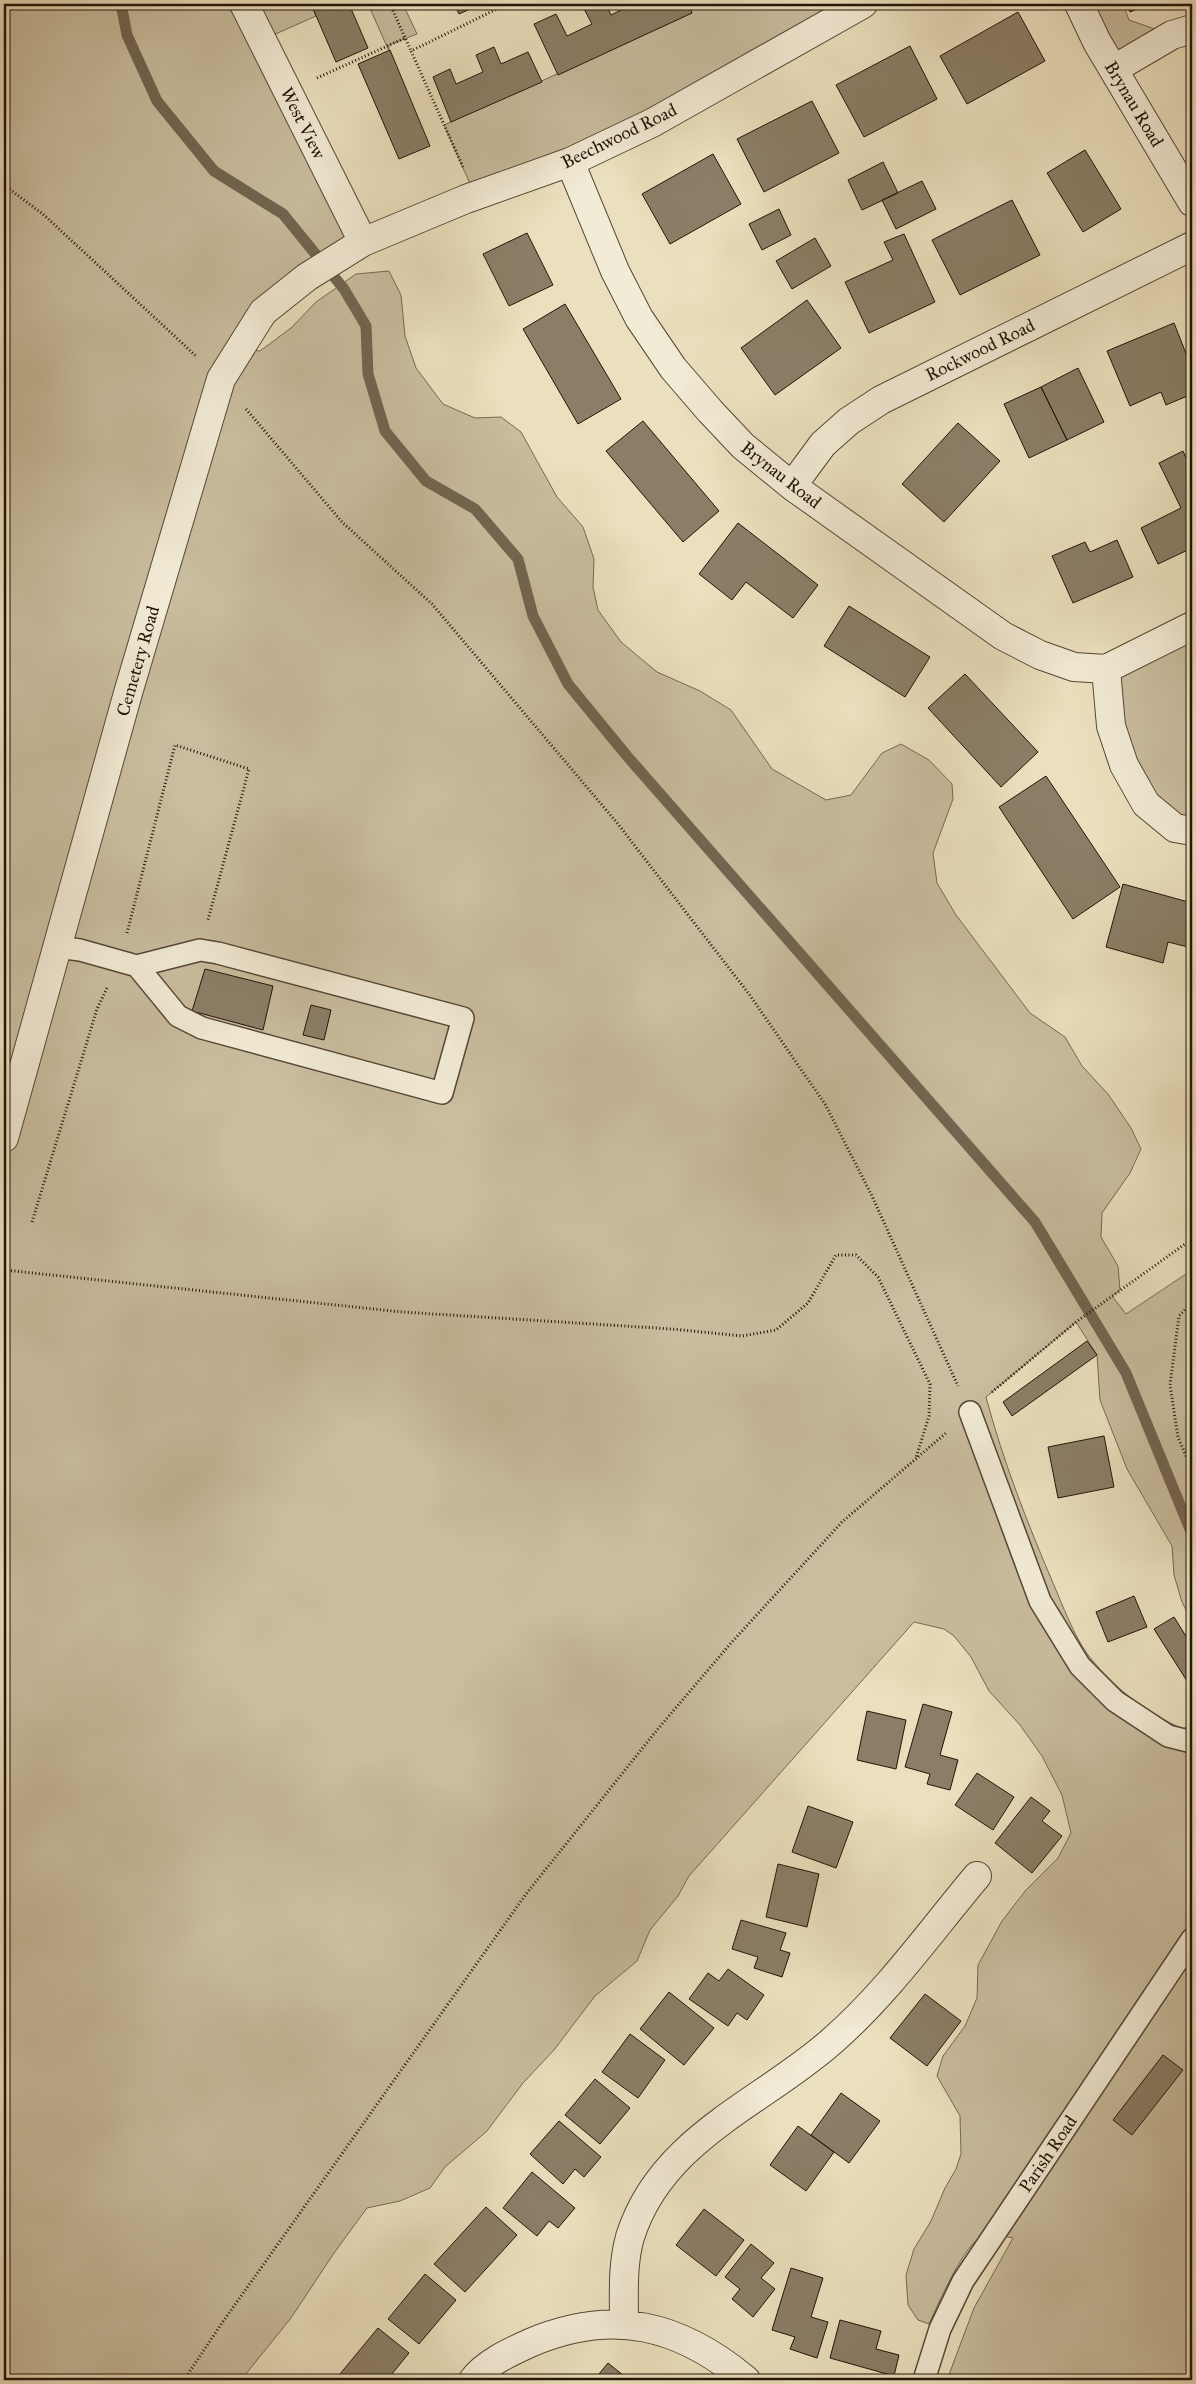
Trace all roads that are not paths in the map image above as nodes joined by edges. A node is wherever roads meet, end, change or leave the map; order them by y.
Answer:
1 (244, 4) edge
2 (863, 4) edge
3 (1080, 4) edge
4 (1192, 28) edge
5 (1114, 69) junction
6 (570, 162) junction
7 (1192, 202) edge
8 (363, 242) junction
9 (1192, 246) edge
10 (792, 486) junction
11 (1192, 626) edge
12 (1106, 669) junction
13 (1192, 831) edge
14 (58, 947) junction
15 (137, 966) junction
16 (4, 1138) edge
17 (970, 1412) road end
18 (1192, 1742) edge
19 (977, 1876) dead end
20 (1192, 1940) edge
21 (624, 2324) junction
22 (472, 2380) edge
23 (746, 2380) edge
24 (924, 2380) edge

1 - 8 street, West View
2 - 6 street, Beechwood Road
3 - 5 street, Brynau Road
4 - 5 street
5 - 7 street, Brynau Road
6 - 8 street, Beechwood Road
6 - 10 street, Brynau Road
8 - 14 street, Cemetery Road
9 - 10 street, Rockwood Road
10 - 12 street, Brynau Road
11 - 12 street
12 - 13 street
14 - 15 lane
14 - 16 street, Cemetery Road
15 - 15 lane
17 - 18 lane
19 - 21 street
20 - 24 lane, Parish Road
21 - 22 street
21 - 23 street

